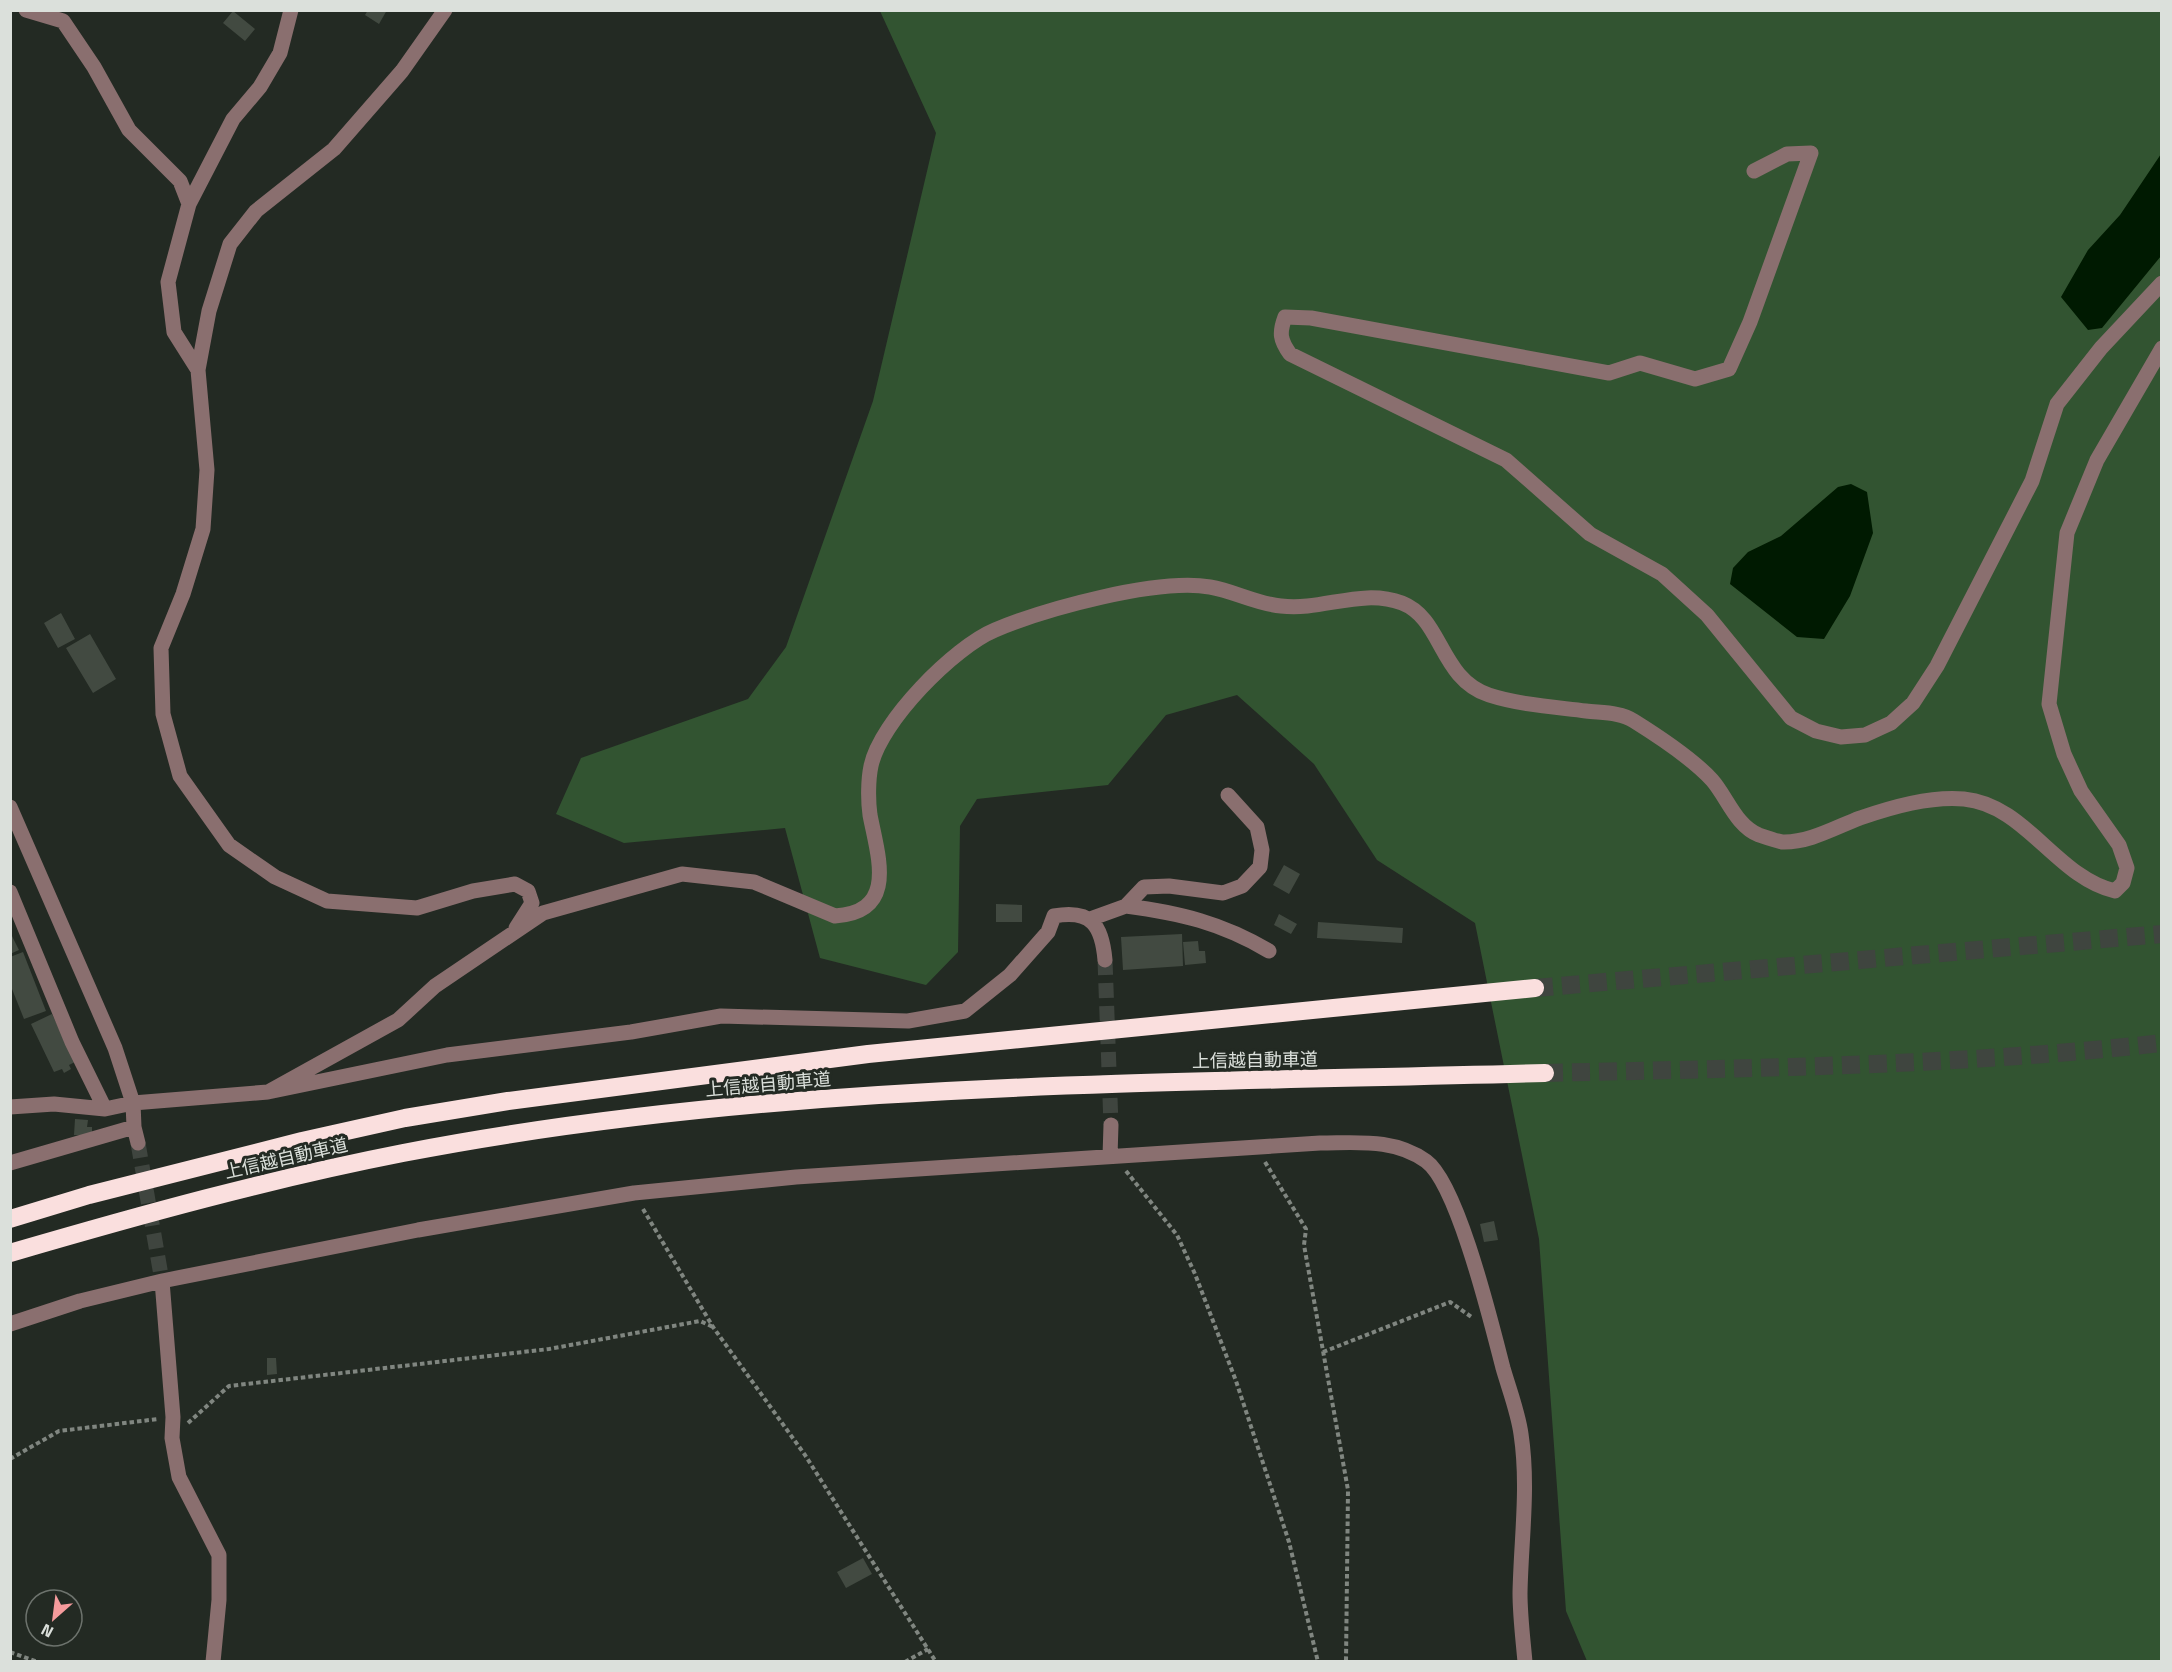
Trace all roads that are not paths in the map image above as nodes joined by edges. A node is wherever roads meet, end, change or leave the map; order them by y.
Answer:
1 (26, 10) edge
2 (291, 10) edge
3 (445, 10) edge
4 (1754, 171) dead end
5 (189, 204) junction
6 (2162, 283) edge
7 (2162, 348) edge
8 (198, 370) junction
9 (1228, 795) dead end
10 (10, 807) edge
11 (10, 892) edge
12 (1126, 906) junction
13 (1090, 919) junction
14 (513, 933) junction
15 (1269, 951) dead end
16 (1105, 960) tunnel mouth
17 (1535, 988) tunnel mouth
18 (1545, 1073) tunnel mouth
19 (268, 1092) junction
20 (134, 1103) junction
21 (10, 1107) edge
22 (105, 1109) junction
23 (1111, 1125) tunnel mouth
24 (134, 1127) junction
25 (138, 1143) tunnel mouth
26 (1110, 1156) junction
27 (10, 1163) edge
28 (10, 1219) edge
29 (10, 1253) edge
30 (162, 1281) junction
31 (10, 1324) edge
32 (213, 1662) edge
33 (1525, 1662) edge

1 - 5 street
2 - 5 street
3 - 8 street
4 - 6 street
5 - 8 street
7 - 14 street
8 - 14 street
9 - 12 street
10 - 20 street
11 - 22 street
12 - 13 street
12 - 15 street
13 - 16 street
13 - 19 street
14 - 19 street
17 - 28 highway, 上信越自動車道
18 - 29 highway, 上信越自動車道
19 - 20 street
20 - 22 street
20 - 24 street
21 - 22 street
23 - 26 street
24 - 25 street
24 - 27 street
26 - 30 street
26 - 33 street
30 - 31 street
30 - 32 street

